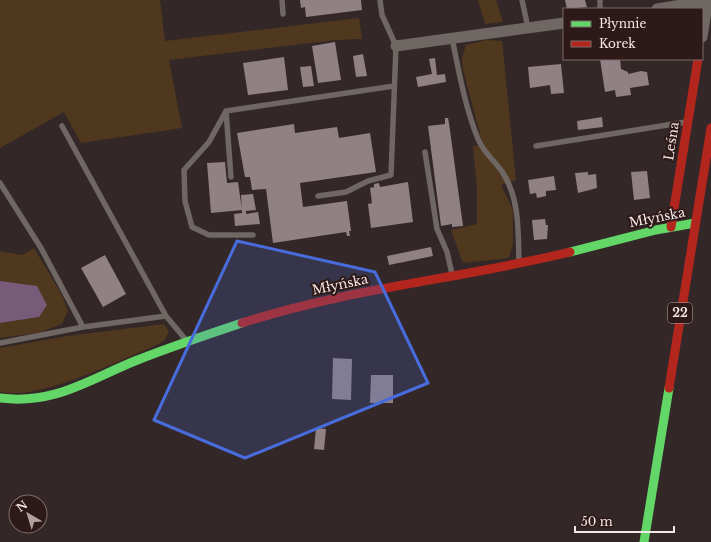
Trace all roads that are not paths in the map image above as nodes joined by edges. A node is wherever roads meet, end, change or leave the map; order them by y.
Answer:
1 (282, 0) edge
2 (380, 0) edge
3 (522, 0) edge
4 (687, 2) edge
5 (708, 2) edge
6 (661, 8) edge
7 (283, 14) dead end
8 (563, 23) edge
9 (528, 28) junction
10 (703, 31) edge
11 (452, 38) junction
12 (396, 46) junction
13 (698, 60) edge
14 (394, 86) junction
15 (226, 111) junction
16 (688, 121) junction
17 (62, 126) dead end
18 (711, 128) edge
19 (536, 146) dead end
20 (425, 152) dead end
21 (231, 177) dead end
22 (0, 183) edge
23 (318, 196) dead end
24 (699, 196) junction
25 (711, 198) edge
26 (695, 223) junction
27 (671, 227) junction
28 (253, 235) dead end
29 (519, 263) junction
30 (452, 275) junction
31 (166, 316) junction
32 (83, 327) junction
33 (187, 342) junction
34 (0, 343) edge
35 (0, 398) edge
36 (644, 542) edge

1 - 7 lane
2 - 12 lane
3 - 9 lane
4 - 5 street
4 - 6 street
5 - 10 street
8 - 9 street
9 - 11 street
11 - 12 street
11 - 29 lane
12 - 14 lane
13 - 16 street, Leśna
14 - 15 lane
14 - 23 lane
15 - 21 lane
15 - 28 lane
16 - 19 lane
16 - 27 street, Leśna
17 - 31 lane
18 - 24 street, 22
20 - 30 lane
22 - 32 lane
24 - 25 street
24 - 26 street, 22
26 - 27 street, Młyńska
26 - 36 street, 22
27 - 29 street, Młyńska
29 - 30 street, Młyńska
30 - 33 street, Młyńska
31 - 32 lane
31 - 33 lane
32 - 34 lane
33 - 35 street, Młyńska

